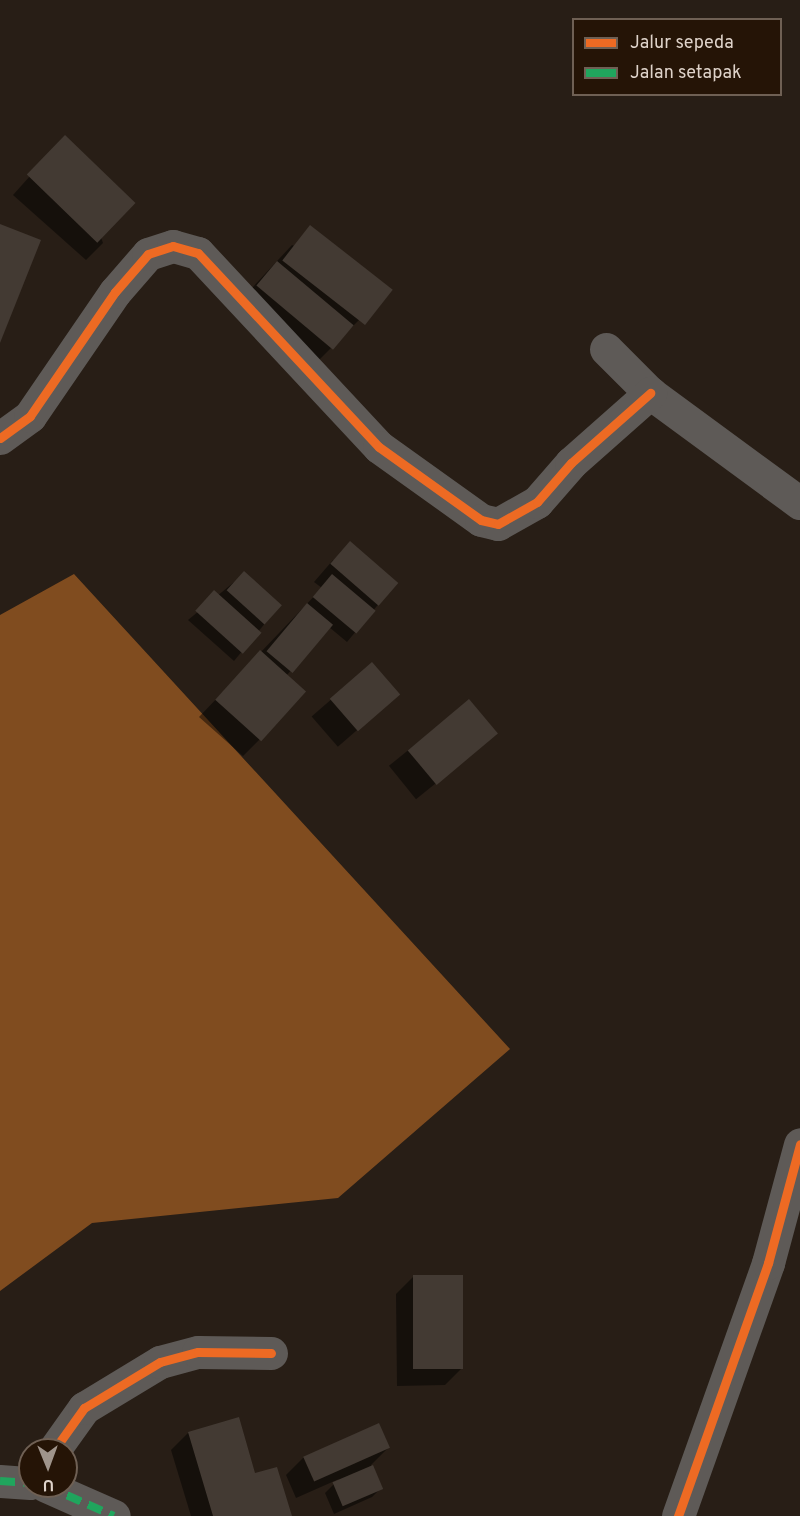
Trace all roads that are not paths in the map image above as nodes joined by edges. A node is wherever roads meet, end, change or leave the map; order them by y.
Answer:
1 (606, 349) dead end
2 (651, 393) junction
3 (0, 438) edge
4 (800, 503) edge
5 (800, 1144) edge
6 (271, 1353) dead end
7 (63, 1438) edge
8 (0, 1481) edge
9 (18, 1482) edge
10 (73, 1498) edge
11 (114, 1516) edge
12 (678, 1516) edge

1 - 2 street
2 - 3 street
2 - 4 street
5 - 12 street
6 - 7 street
8 - 9 street
10 - 11 street

